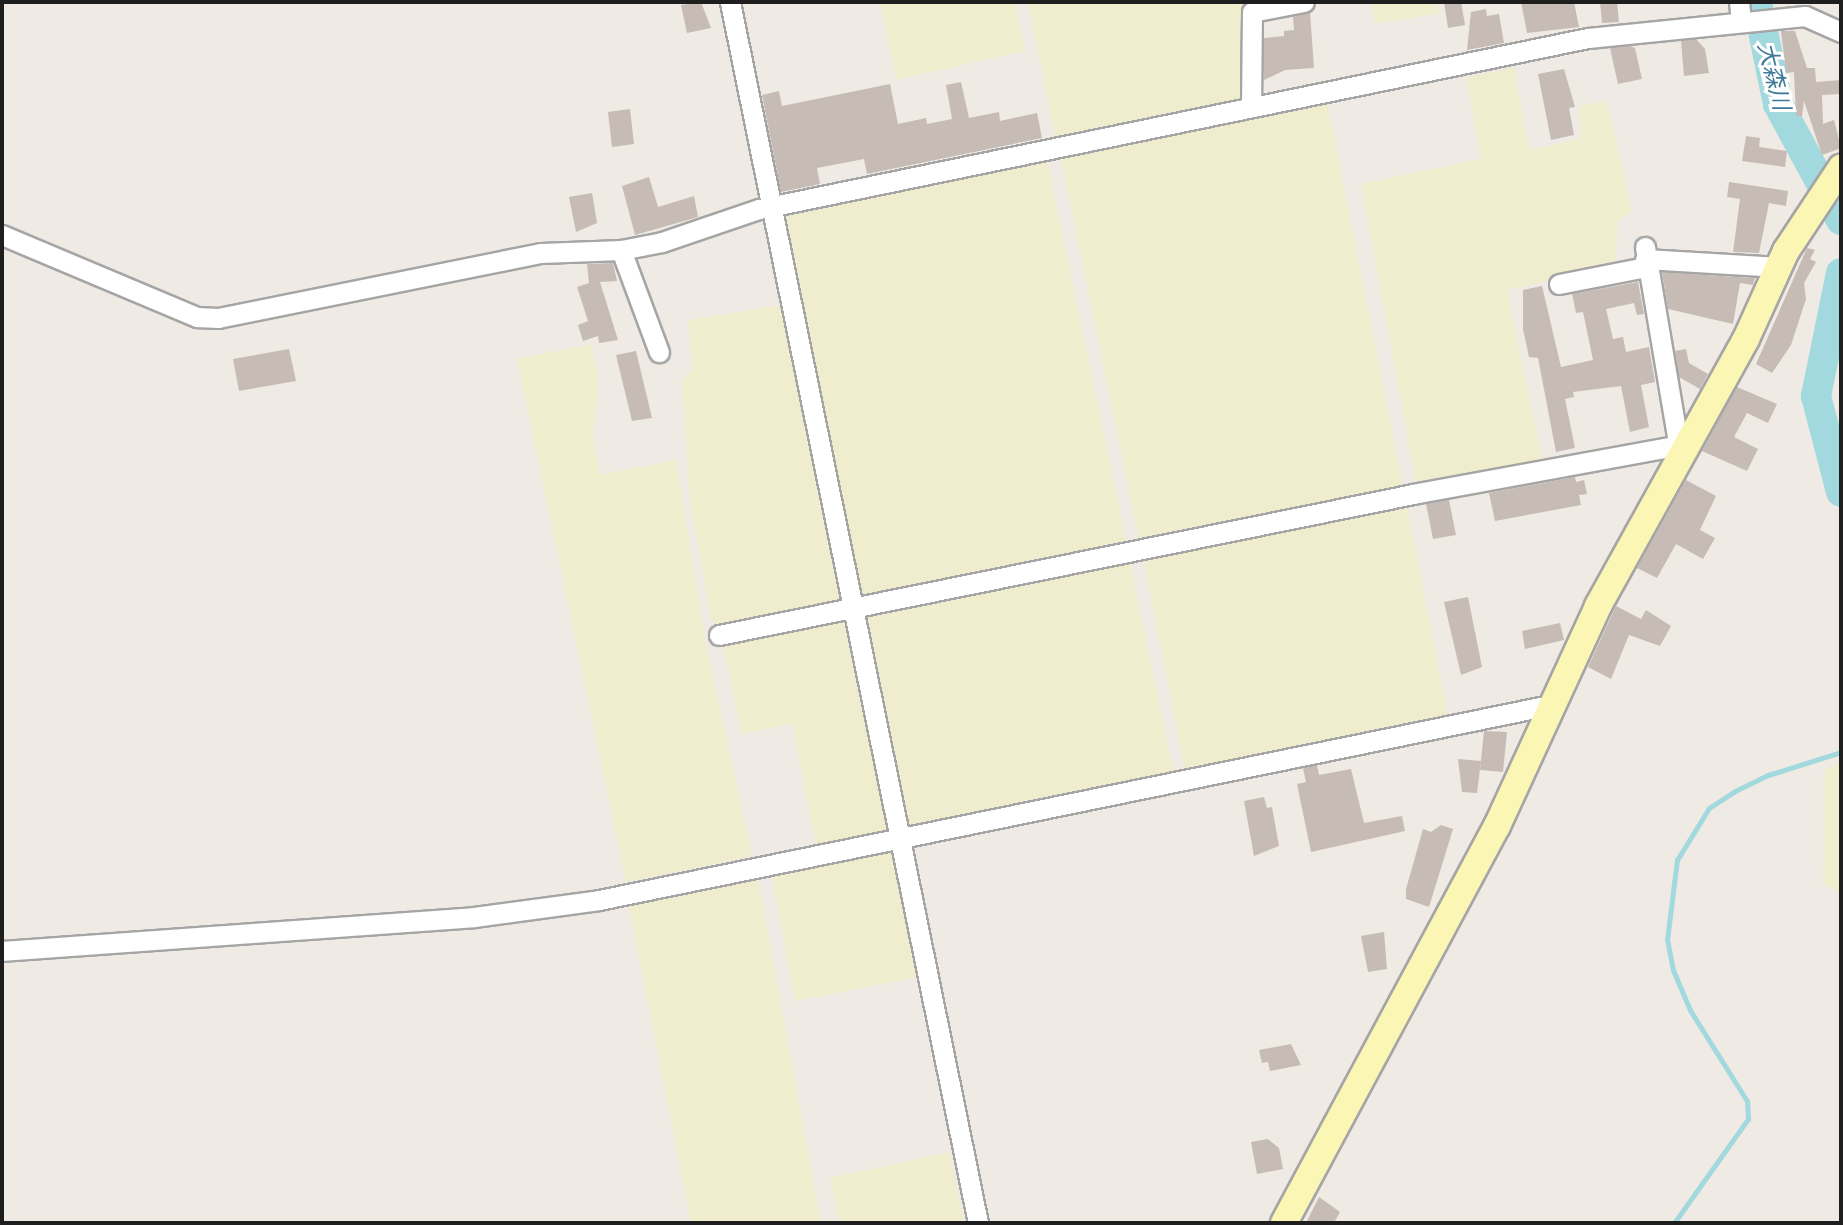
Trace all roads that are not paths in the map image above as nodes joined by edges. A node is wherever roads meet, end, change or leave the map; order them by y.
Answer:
1 (730, 2) edge
2 (1304, 2) edge
3 (1744, 14) edge
4 (1841, 32) edge
5 (1251, 107) junction
6 (1839, 173) edge
7 (772, 207) junction
8 (2, 234) edge
9 (621, 250) junction
10 (1645, 258) junction
11 (1780, 267) junction
12 (1559, 284) dead end
13 (659, 352) dead end
14 (1682, 443) junction
15 (852, 608) junction
16 (719, 635) dead end
17 (1555, 704) junction
18 (898, 841) junction
19 (2, 951) edge
20 (978, 1223) edge
21 (1284, 1223) edge

1 - 7 street
2 - 5 street
3 - 4 street
3 - 5 street
5 - 7 street
6 - 11 street
7 - 9 street
7 - 15 street
8 - 9 street
9 - 13 street
10 - 11 street
10 - 12 street
10 - 14 street
11 - 14 street
14 - 15 street
14 - 17 street
15 - 16 street
15 - 18 street
17 - 18 street
17 - 21 street
18 - 19 street
18 - 20 street

